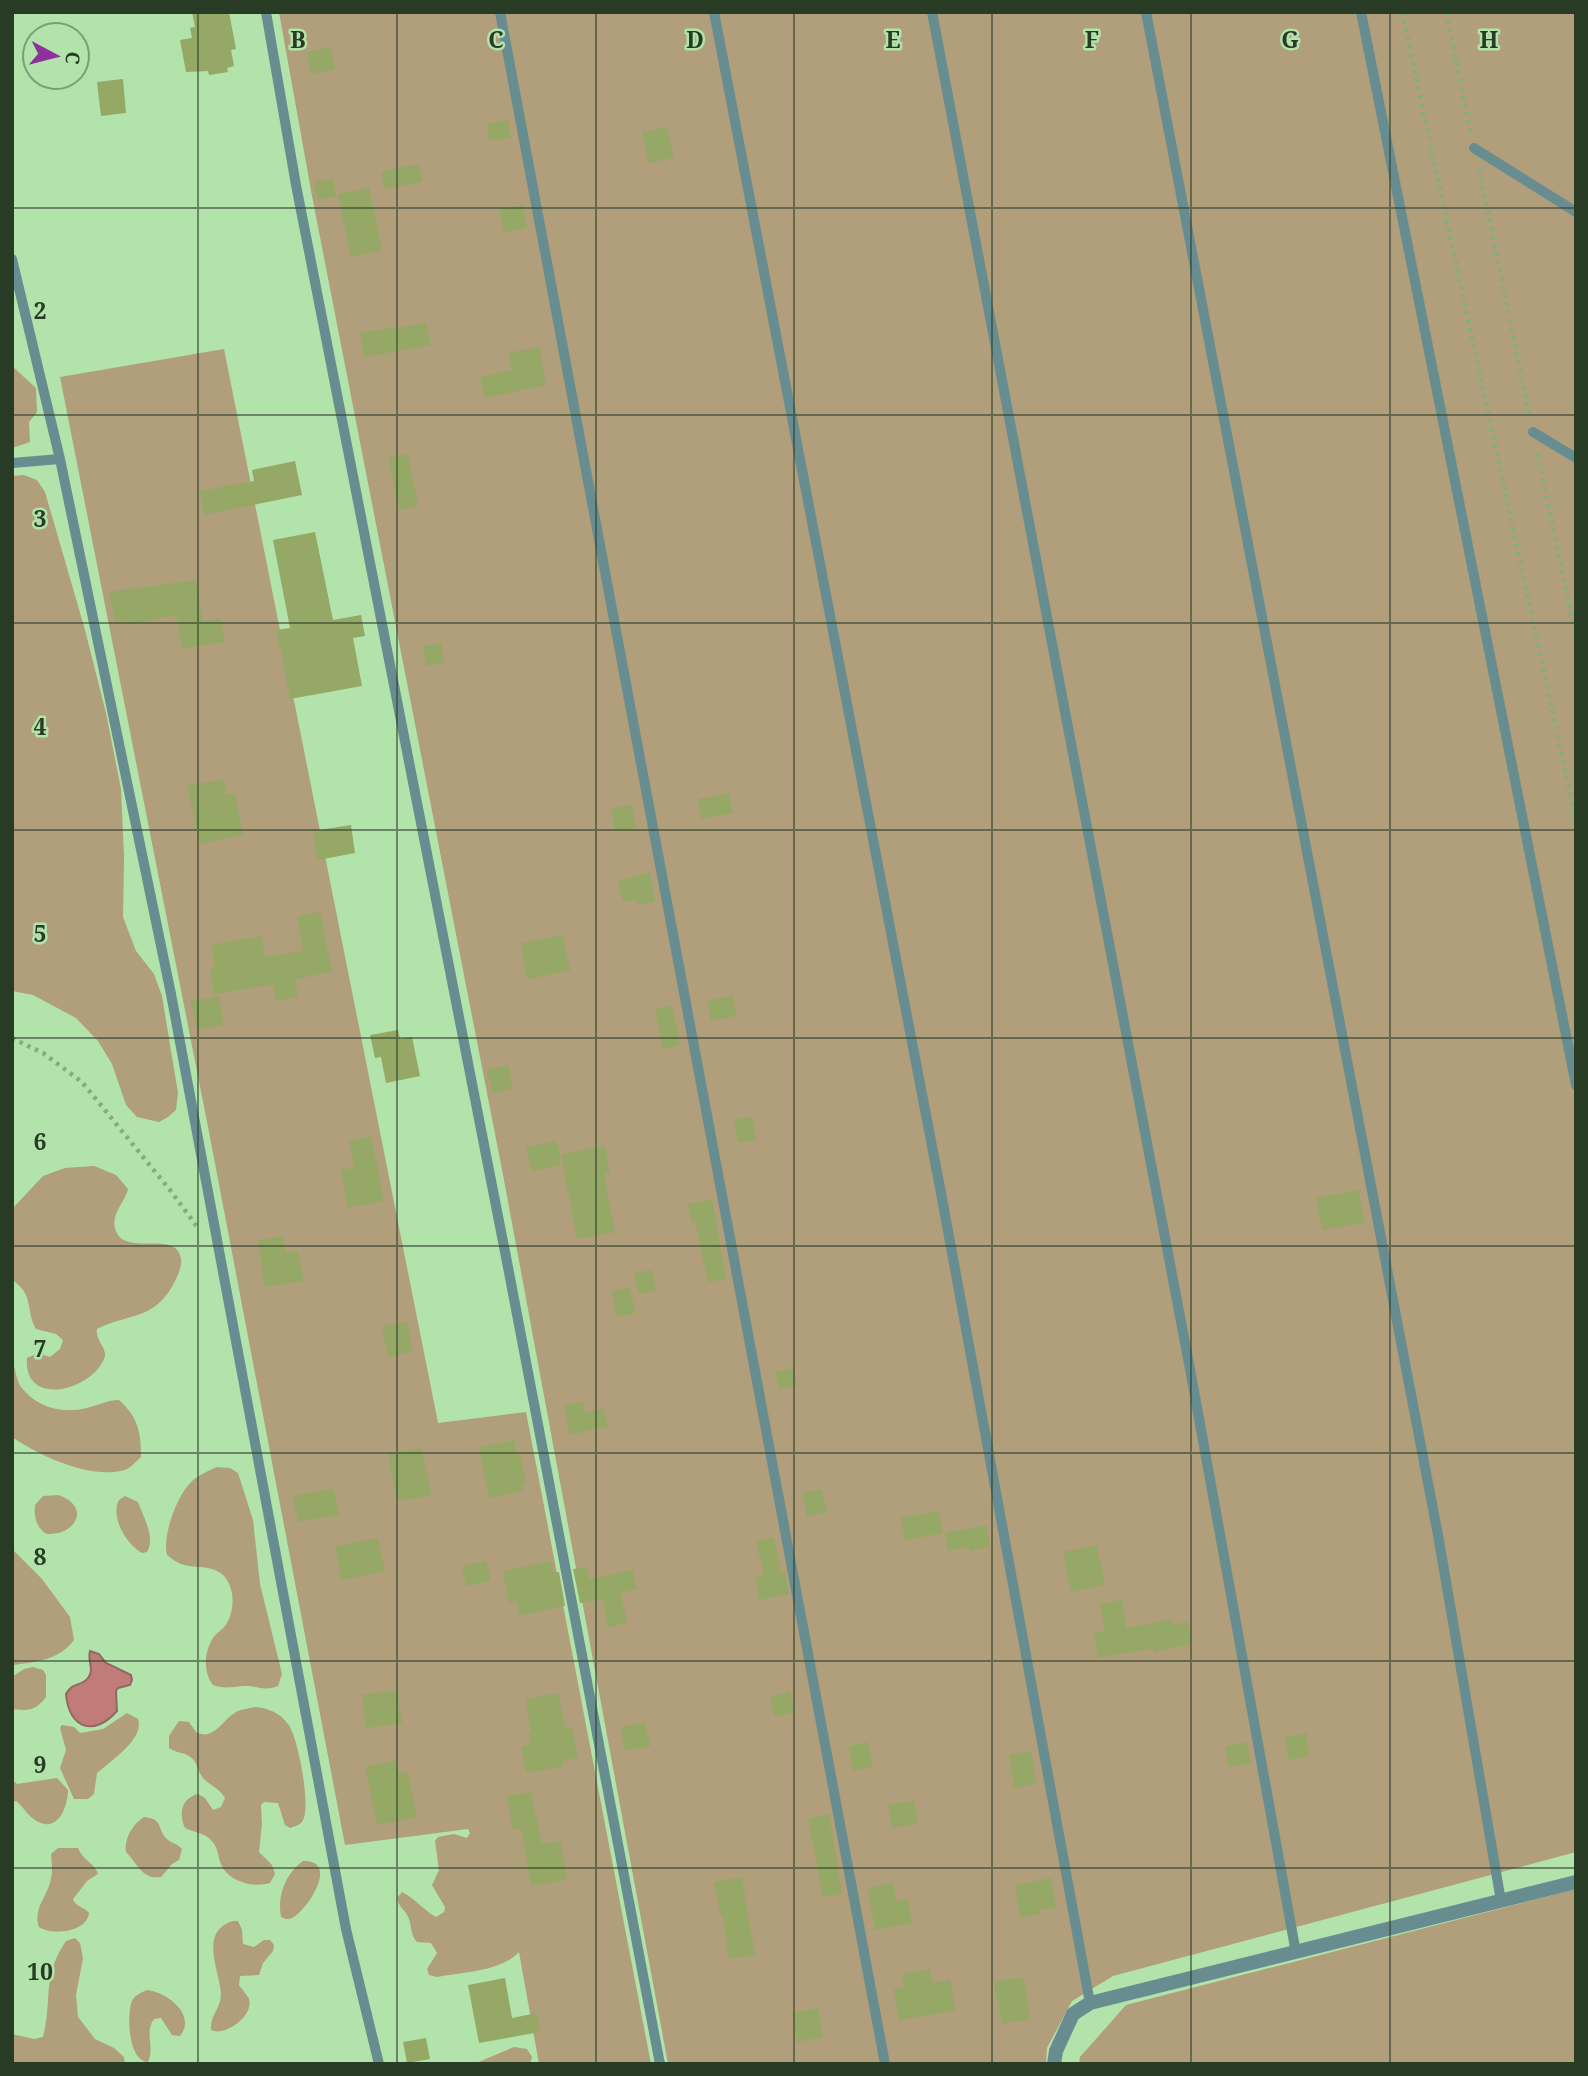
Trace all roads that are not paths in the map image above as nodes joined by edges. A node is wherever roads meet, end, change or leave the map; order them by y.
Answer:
1 (266, 12) edge
2 (500, 12) edge
3 (714, 12) edge
4 (932, 12) edge
5 (1146, 12) edge
6 (1361, 12) edge
7 (1474, 148) road end
8 (1576, 212) edge
9 (12, 259) edge
10 (1533, 432) road end
11 (1576, 458) edge
12 (60, 459) junction
13 (12, 464) edge
14 (1576, 1085) edge
15 (1576, 1882) edge
16 (1501, 1901) junction
17 (1296, 1953) junction
18 (1090, 2003) junction
19 (379, 2064) edge
20 (660, 2064) edge
21 (885, 2064) edge
22 (1054, 2064) edge

1 - 20 lane
2 - 21 lane
3 - 18 lane
4 - 17 lane
5 - 16 lane
6 - 14 lane
7 - 8 lane
9 - 12 lane
10 - 11 lane
12 - 13 lane
12 - 19 lane
15 - 16 street
16 - 17 street
17 - 18 street
18 - 22 street

